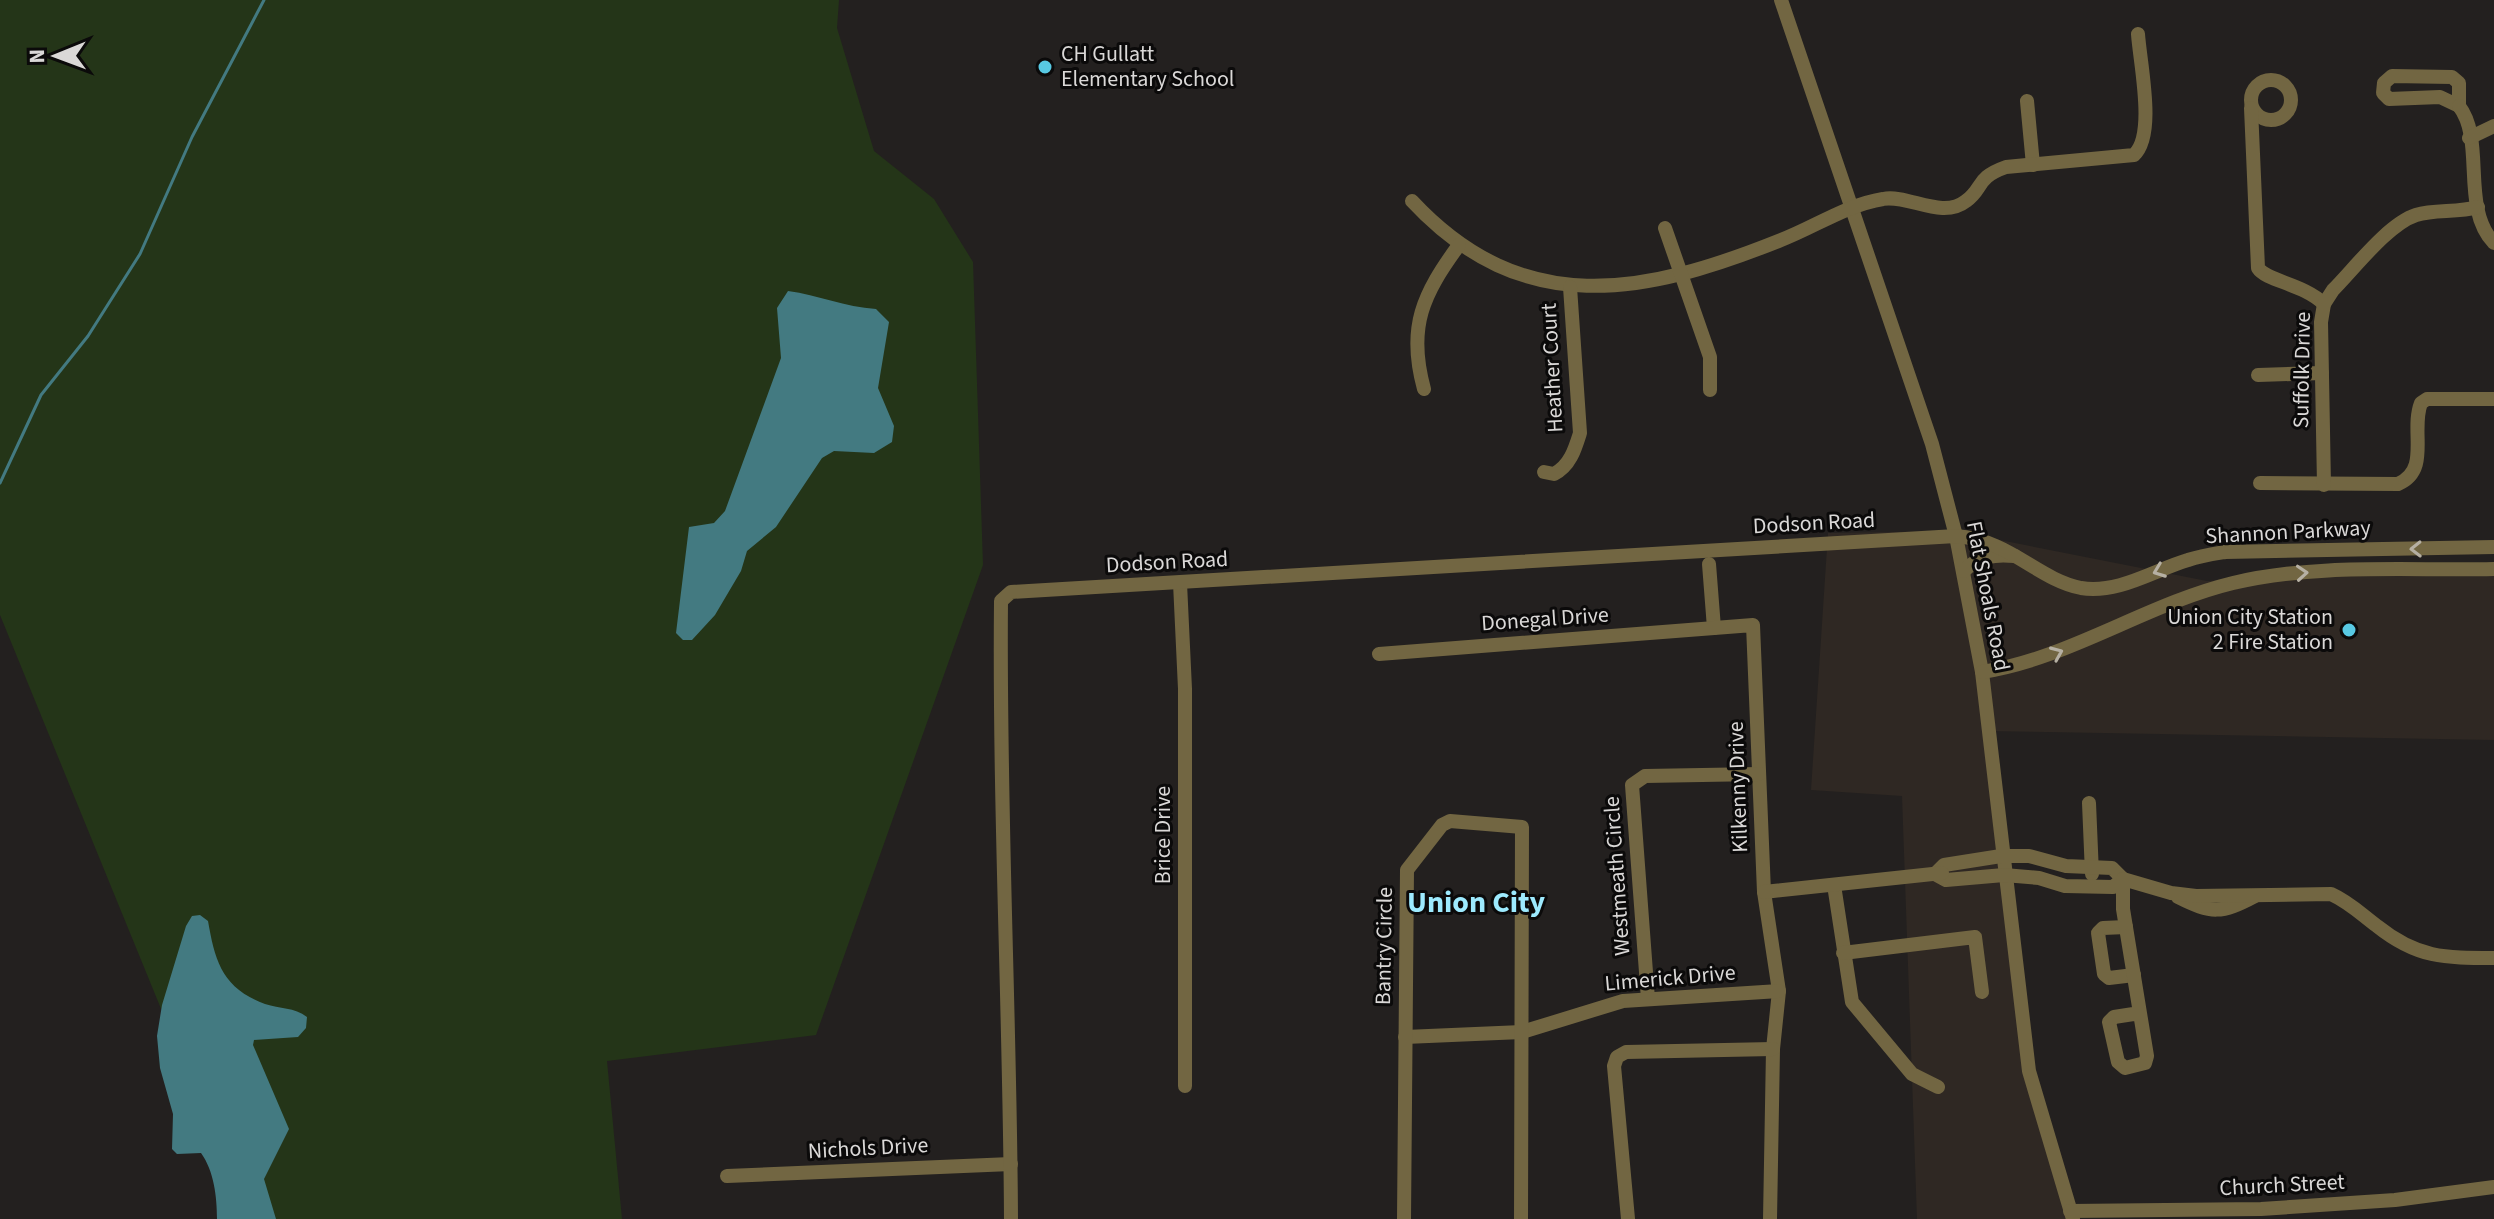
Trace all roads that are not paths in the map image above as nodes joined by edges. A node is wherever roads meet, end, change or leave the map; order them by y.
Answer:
1 (1781, 0) edge
2 (2138, 34) dead end
3 (2027, 101) dead end
4 (2459, 106) junction
5 (2251, 108) dead end
6 (2494, 126) edge
7 (2469, 138) junction
8 (2033, 165) junction
9 (1412, 201) dead end
10 (2478, 207) junction
11 (1852, 209) junction
12 (1665, 228) dead end
13 (2494, 243) edge
14 (1459, 245) junction
15 (1681, 273) junction
16 (1570, 287) junction
17 (2324, 304) junction
18 (2322, 373) junction
19 (2258, 375) dead end
20 (1424, 389) dead end
21 (1710, 390) dead end
22 (2494, 399) edge
23 (1544, 472) dead end
24 (2260, 483) dead end
25 (2324, 485) junction
26 (1956, 536) junction
27 (2494, 547) edge
28 (2019, 556) junction
29 (1709, 564) dead end
30 (2494, 569) edge
31 (1964, 571) junction
32 (1180, 583) junction
33 (1714, 628) junction
34 (1379, 654) dead end
35 (1982, 672) junction
36 (1759, 774) junction
37 (2089, 803) dead end
38 (2001, 856) junction
39 (2092, 867) junction
40 (1972, 869) junction
41 (2004, 875) junction
42 (2123, 879) junction
43 (1834, 885) junction
44 (2093, 887) junction
45 (1764, 892) junction
46 (2126, 927) junction
47 (1843, 953) junction
48 (2494, 958) edge
49 (2134, 975) junction
50 (1779, 991) junction
51 (1982, 992) dead end
52 (1648, 999) junction
53 (2140, 1013) dead end
54 (1522, 1032) junction
55 (1405, 1037) junction
56 (1773, 1049) junction
57 (1185, 1086) dead end
58 (1938, 1087) dead end
59 (1011, 1164) junction
60 (727, 1176) dead end
61 (2494, 1187) edge
62 (2072, 1215) edge
63 (1011, 1219) edge
64 (1404, 1219) edge
65 (1521, 1219) edge
66 (1628, 1219) edge
67 (1770, 1219) edge

1 - 11 street, Flat Shoals Road
2 - 8 street
3 - 8 street
4 - 4 street
4 - 7 street
5 - 17 street
6 - 7 street
7 - 10 street
8 - 11 street
9 - 14 street
10 - 13 street
10 - 17 street, Suffolk Drive
11 - 15 street
11 - 26 street, Flat Shoals Road
12 - 15 street
14 - 16 street
14 - 20 street
15 - 16 street
15 - 21 street
16 - 23 street, Heather Court
17 - 18 street, Suffolk Drive
18 - 19 street
18 - 25 street, Suffolk Drive
22 - 25 street
24 - 25 street
26 - 28 street, Shannon Parkway
26 - 31 street, Flat Shoals Road
26 - 32 street, Dodson Road
27 -> 28 street, Shannon Parkway
28 - 31 street
29 - 33 street
35 -> 30 street, Shannon Parkway
31 - 35 street, Flat Shoals Road
32 - 57 street, Brice Drive
32 - 59 street, Dodson Road
33 - 34 street, Donegal Drive
33 - 36 street, Kilkenny Drive
35 - 38 street, Flat Shoals Road
36 - 45 street, Kilkenny Drive
36 - 52 street, Westmeath Circle
37 - 39 street
38 - 39 street
38 - 40 street
38 - 41 street, Flat Shoals Road
39 - 42 street
39 - 44 street
40 - 41 street
40 - 43 street
41 - 44 street
41 - 62 street, Flat Shoals Road
42 - 44 street
42 - 46 street
42 - 48 street
43 - 45 street
43 - 47 street
45 - 50 street, Kilkenny Drive
46 - 49 street
46 - 49 street
47 - 51 street
47 - 58 street
49 - 53 street
50 - 52 street, Limerick Drive
50 - 56 street, Kilkenny Drive
52 - 54 street, Limerick Drive
54 - 55 street, Limerick Drive
54 - 55 street, Bantry Circle
54 - 65 street, Bantry Circle
55 - 64 street, Bantry Circle
56 - 66 street
56 - 67 street, Kilkenny Drive
59 - 60 street, Nichols Drive
59 - 63 street, Dodson Road
61 - 62 street, Church Street

